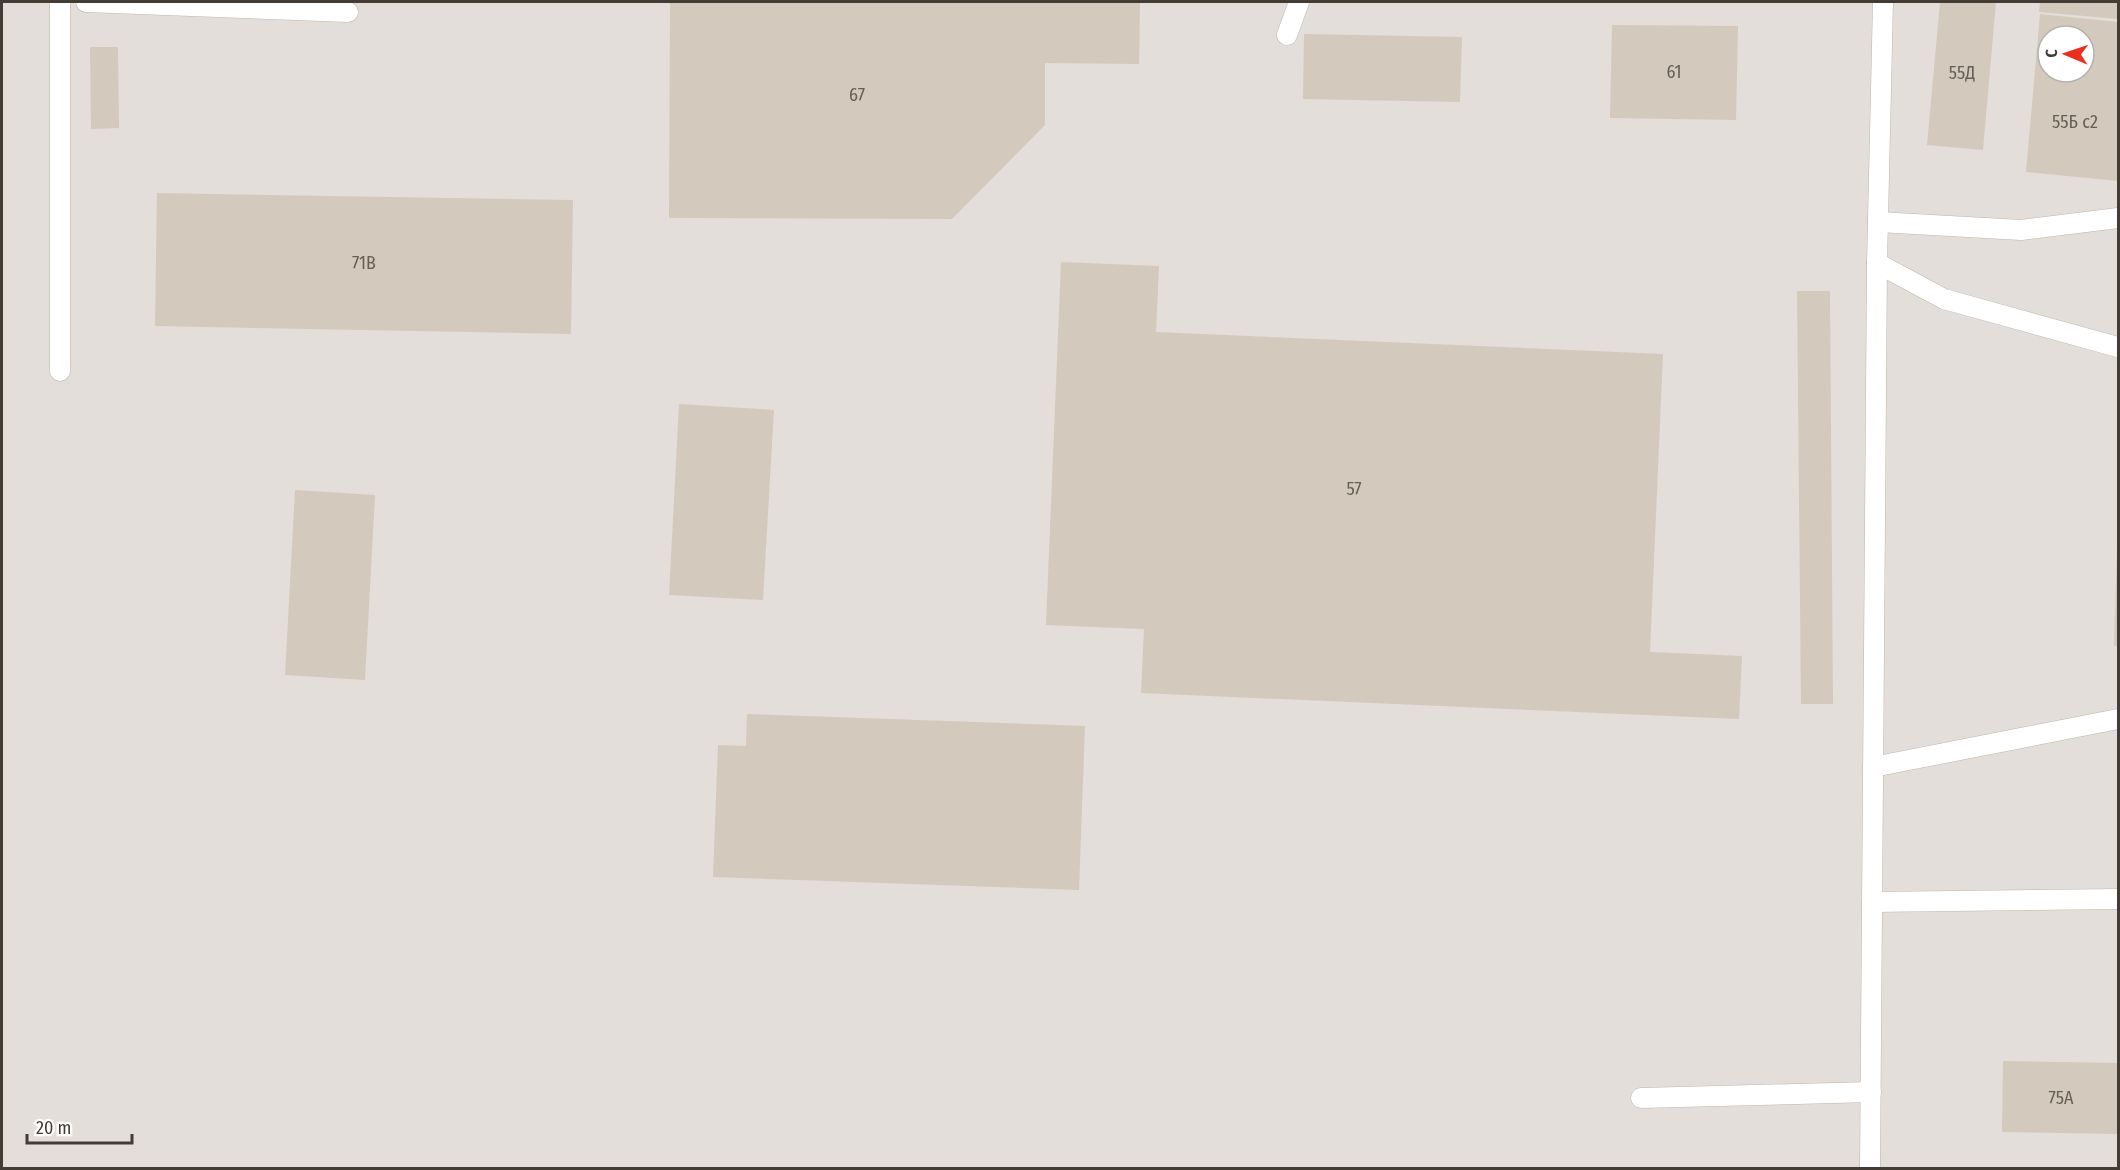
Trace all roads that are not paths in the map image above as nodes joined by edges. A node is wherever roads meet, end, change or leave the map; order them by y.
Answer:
1 (60, 2) edge
2 (86, 2) edge
3 (1299, 2) edge
4 (1883, 2) edge
5 (348, 12) dead end
6 (1287, 35) dead end
7 (2118, 218) edge
8 (1878, 222) junction
9 (1877, 263) junction
10 (2118, 347) edge
11 (60, 371) dead end
12 (2118, 719) edge
13 (1873, 767) junction
14 (2118, 898) edge
15 (1872, 902) junction
16 (1871, 1092) junction
17 (1641, 1098) dead end
18 (1870, 1168) edge

1 - 11 lane
2 - 5 lane
3 - 6 lane
4 - 8 lane
7 - 8 lane
8 - 9 lane
9 - 10 lane
9 - 13 lane
12 - 13 lane
13 - 15 lane
14 - 15 lane
15 - 16 lane
16 - 17 lane
16 - 18 lane

